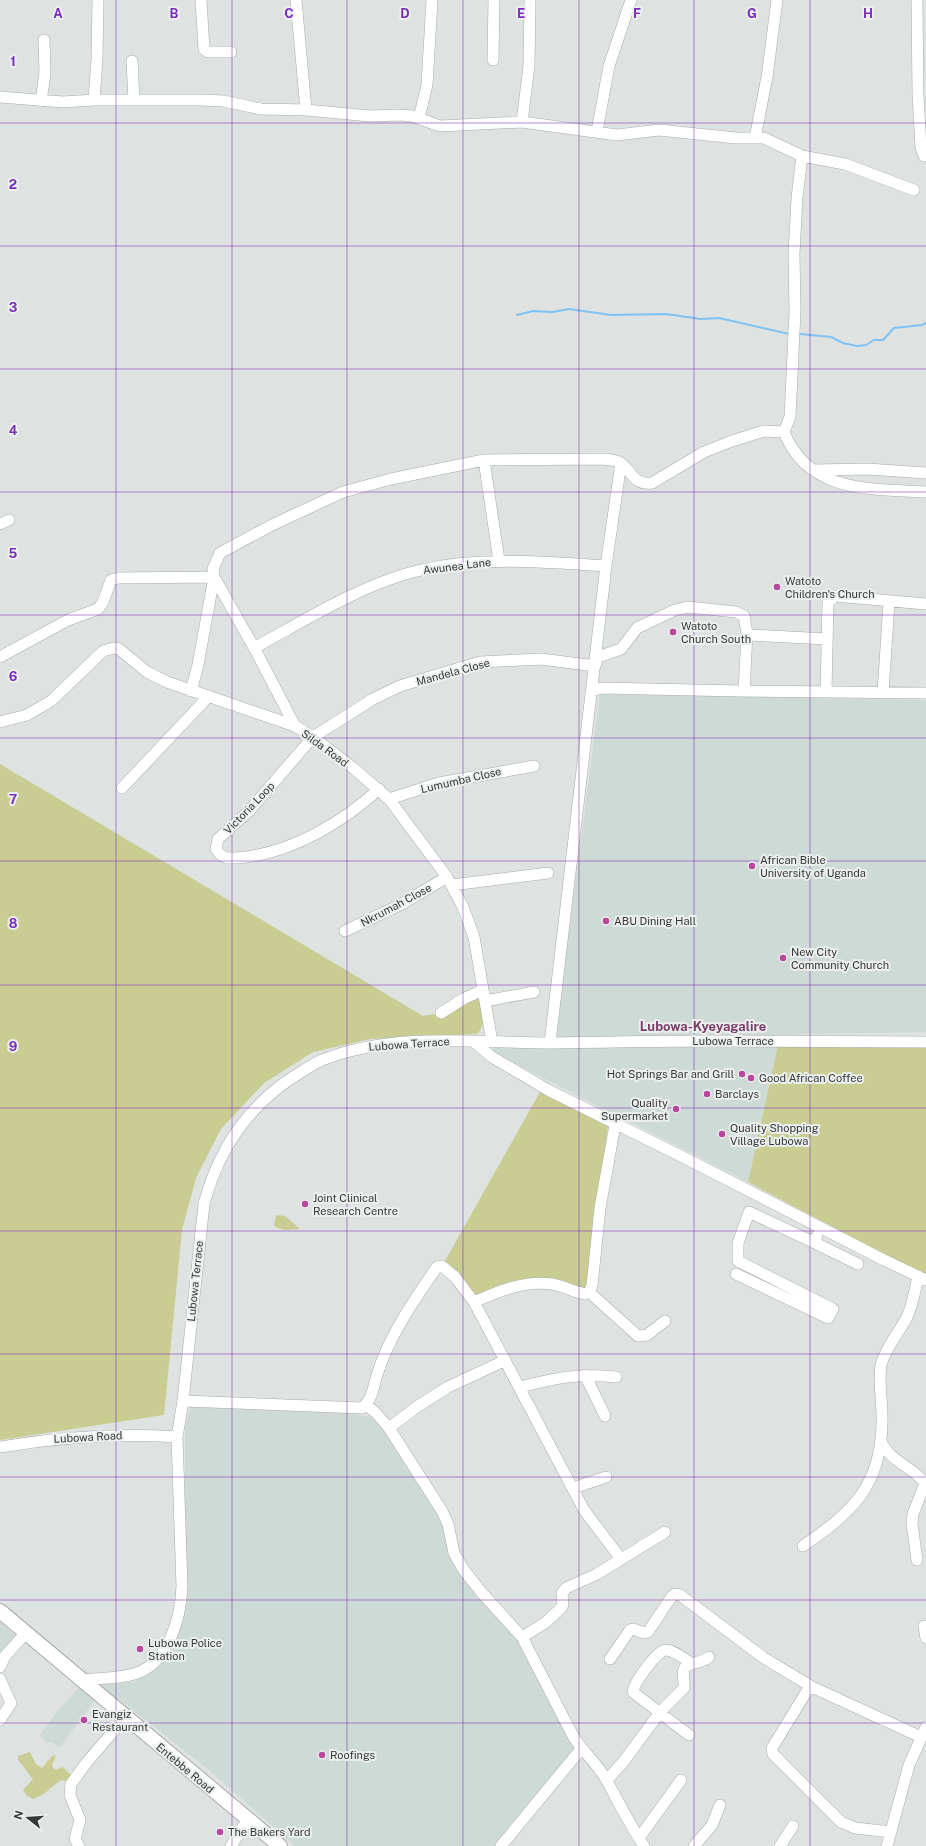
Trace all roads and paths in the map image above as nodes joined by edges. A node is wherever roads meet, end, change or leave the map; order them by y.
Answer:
1 (98, 0) edge
2 (202, 0) edge
3 (296, 0) edge
4 (432, 0) edge
5 (494, 0) edge
6 (530, 0) edge
7 (631, 0) edge
8 (777, 0) edge
9 (917, 0) edge
10 (44, 40) dead end
11 (231, 52) dead end
12 (493, 60) dead end
13 (132, 61) dead end
14 (0, 97) edge
15 (94, 100) junction
16 (134, 100) junction
17 (41, 101) junction
18 (306, 110) junction
19 (419, 118) junction
20 (522, 122) junction
21 (597, 131) junction
22 (755, 138) junction
23 (802, 156) junction
24 (924, 156) dead end
25 (914, 190) dead end
26 (784, 432) junction
27 (484, 460) junction
28 (621, 463) junction
29 (814, 470) junction
30 (926, 473) edge
31 (926, 492) edge
32 (499, 561) junction
33 (606, 566) junction
34 (214, 577) junction
35 (889, 602) junction
36 (926, 604) edge
37 (747, 633) junction
38 (827, 639) junction
39 (254, 648) junction
40 (0, 657) edge
41 (595, 666) junction
42 (191, 691) junction
43 (592, 691) junction
44 (744, 691) junction
45 (826, 692) junction
46 (883, 693) junction
47 (926, 693) edge
48 (209, 696) junction
49 (0, 722) edge
50 (295, 726) junction
51 (313, 737) junction
52 (534, 766) dead end
53 (122, 788) dead end
54 (379, 789) junction
55 (389, 799) junction
56 (548, 873) dead end
57 (449, 881) junction
58 (345, 932) dead end
59 (534, 992) dead end
60 (484, 995) junction
61 (441, 1013) dead end
62 (474, 1042) junction
63 (492, 1042) junction
64 (926, 1042) edge
65 (550, 1043) junction
66 (615, 1125) junction
67 (821, 1229) junction
68 (814, 1242) junction
69 (858, 1264) dead end
70 (736, 1274) dead end
71 (922, 1278) edge
72 (589, 1292) junction
73 (474, 1302) junction
74 (665, 1321) dead end
75 (504, 1361) junction
76 (586, 1376) junction
77 (616, 1377) dead end
78 (520, 1388) junction
79 (183, 1400) junction
80 (366, 1405) junction
81 (605, 1416) dead end
82 (389, 1428) junction
83 (177, 1437) junction
84 (881, 1441) junction
85 (0, 1447) edge
86 (606, 1477) dead end
87 (573, 1488) junction
88 (665, 1532) dead end
89 (803, 1546) dead end
90 (621, 1559) junction
91 (917, 1560) dead end
92 (0, 1611) edge
93 (924, 1626) dead end
94 (26, 1632) junction
95 (522, 1637) junction
96 (926, 1638) edge
97 (709, 1657) dead end
98 (610, 1658) dead end
99 (691, 1663) junction
100 (0, 1667) edge
101 (0, 1679) edge
102 (81, 1680) junction
103 (810, 1686) junction
104 (660, 1712) junction
105 (125, 1718) junction
106 (0, 1720) edge
107 (923, 1732) edge
108 (689, 1735) dead end
109 (581, 1750) junction
110 (607, 1780) junction
111 (681, 1780) dead end
112 (720, 1805) dead end
113 (248, 1820) junction
114 (793, 1826) dead end
115 (891, 1832) junction
116 (642, 1842) edge
117 (79, 1846) edge
118 (231, 1846) edge
119 (280, 1846) edge
120 (501, 1846) edge
121 (694, 1846) edge
122 (780, 1846) edge
123 (887, 1846) edge

1 - 15 street
2 - 11 street
3 - 18 street
4 - 19 street
5 - 12 street
6 - 20 street
7 - 21 street
8 - 22 street
9 - 24 street
10 - 17 street
13 - 16 street
14 - 17 street
15 - 16 street
15 - 17 street
16 - 18 street
18 - 19 street
19 - 20 street
20 - 21 street
21 - 22 street
22 - 23 street
23 - 25 street
23 - 26 street
26 - 28 street
26 - 29 street
27 - 28 street
27 - 32 street
27 - 34 street
28 - 33 street
29 - 30 street
29 - 31 street
32 - 33 street, Awunea Lane
32 - 39 street, Awunea Lane
33 - 41 street
34 - 39 street
34 - 40 street
34 - 42 street
35 - 36 street
35 - 38 street
35 - 46 street
37 - 38 street
37 - 41 street
37 - 44 street
38 - 45 street
39 - 50 street
41 - 43 street
41 - 51 street, Mandela Close
42 - 48 street, Silda Road
42 - 49 street, Silda Road
43 - 44 street
43 - 65 street
44 - 45 street
45 - 46 street
46 - 47 street
48 - 50 street, Silda Road
48 - 53 street
50 - 51 street, Silda Road
51 - 54 street, Silda Road
51 - 54 street, Victoria Loop
52 - 55 street, Lumumba Close
54 - 55 street, Silda Road
55 - 57 street, Silda Road
56 - 57 street
57 - 58 street, Nkrumah Close
57 - 60 street, Silda Road
59 - 60 street
60 - 61 street
60 - 63 street, Silda Road
62 - 63 street, Lubowa Terrace
62 - 66 street
62 - 79 street, Lubowa Terrace
63 - 65 street, Lubowa Terrace
64 - 65 street, Lubowa Terrace
66 - 67 street
66 - 72 street
67 - 68 street
67 - 71 street
68 - 69 street
68 - 70 street
71 - 84 street
72 - 73 street
72 - 74 street
73 - 75 street
73 - 80 street
75 - 78 street
75 - 82 street
76 - 77 street
76 - 78 street
76 - 81 street
78 - 87 street
79 - 80 street
79 - 83 street, Lubowa Terrace
80 - 82 street
82 - 95 street
83 - 85 street, Lubowa Road
83 - 102 street, Lubowa Terrace
84 - 89 street
84 - 91 street
86 - 87 street
87 - 90 street
88 - 90 street
90 - 95 street
92 - 94 main road, Entebbe Road
93 - 96 street
94 - 100 street
94 - 102 main road, Entebbe Road
95 - 109 street
97 - 99 street
98 - 103 street
99 - 104 street
99 - 104 street
101 - 106 street
102 - 105 main road, Entebbe Road
103 - 107 street
103 - 115 street
104 - 108 street
104 - 110 street
105 - 113 main road, Entebbe Road
105 - 117 street
107 - 115 street
109 - 110 street
109 - 120 street
110 - 116 street
111 - 116 street
112 - 121 street
113 - 118 street
113 - 119 main road, Entebbe Road
114 - 122 street
115 - 123 street

